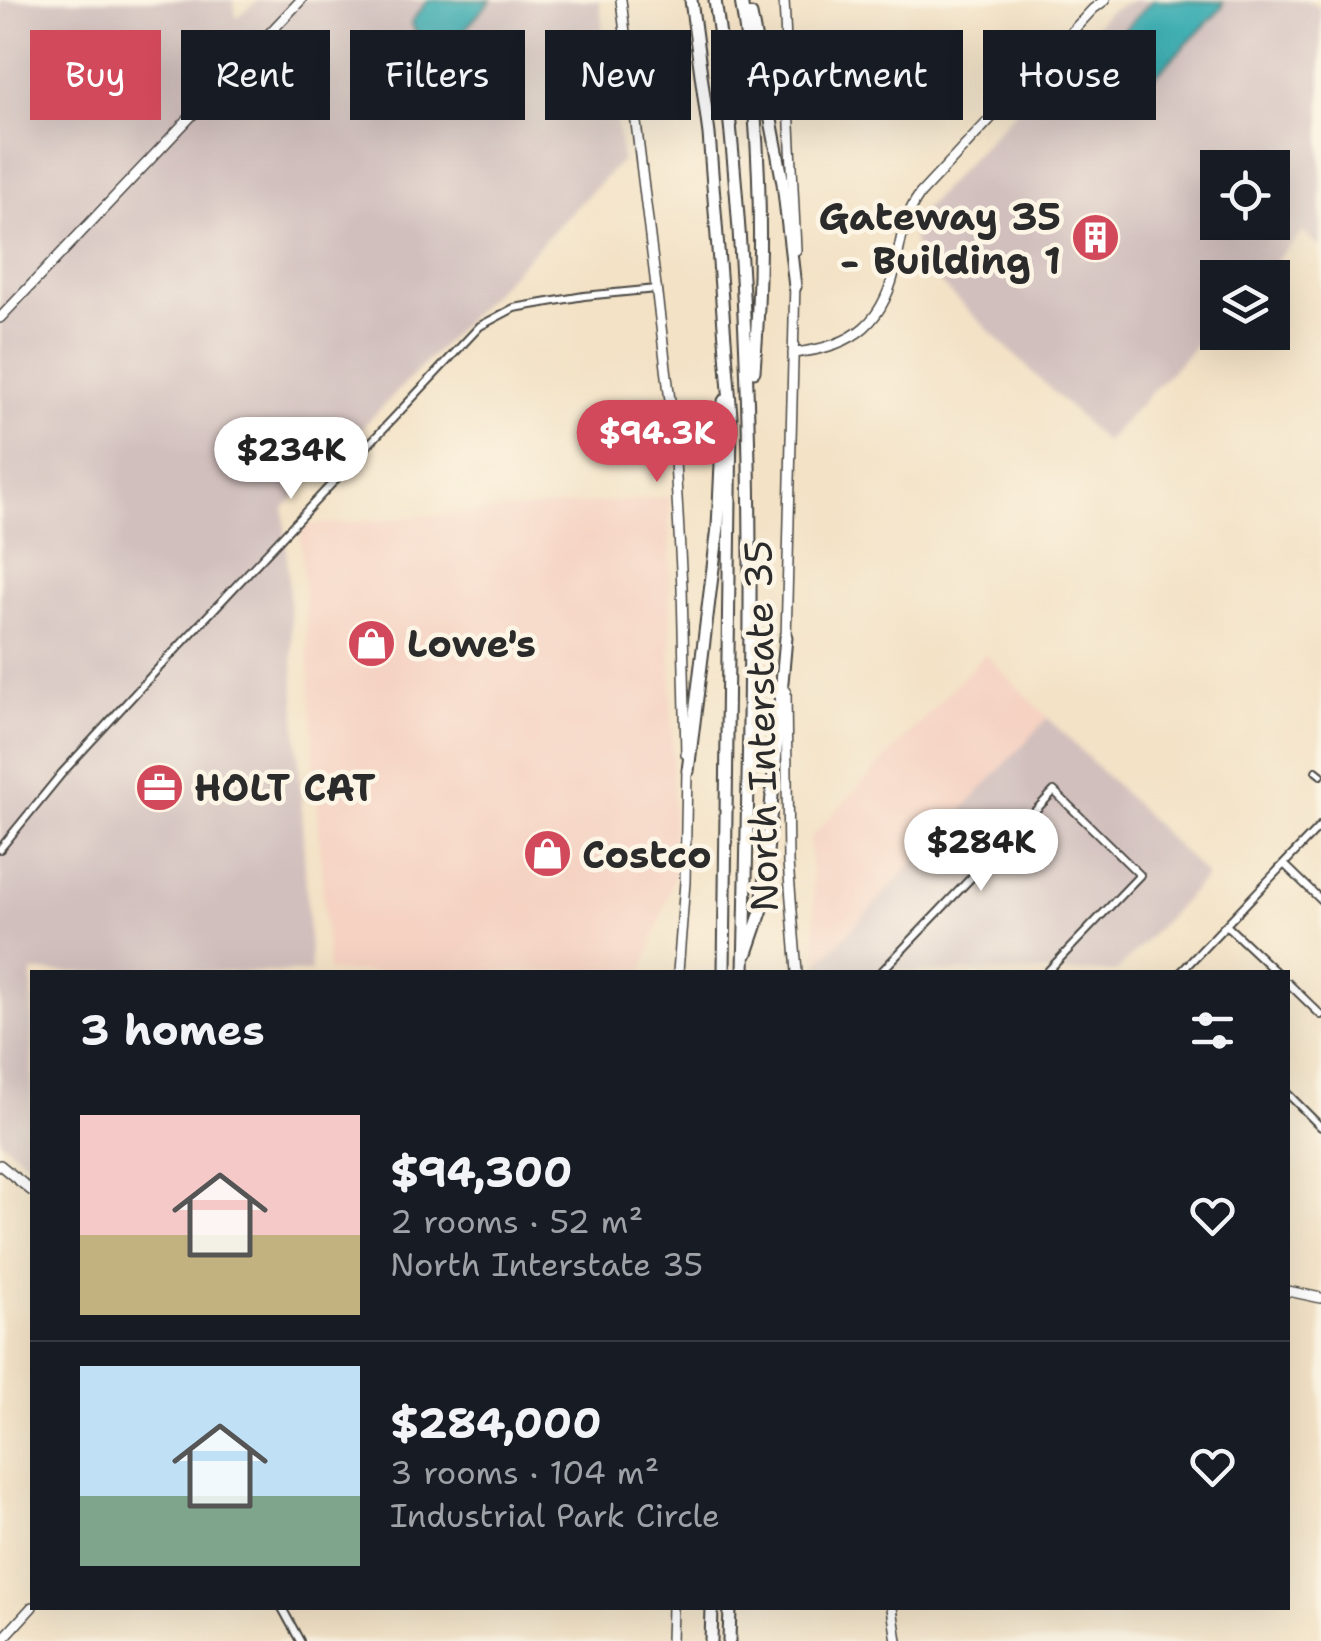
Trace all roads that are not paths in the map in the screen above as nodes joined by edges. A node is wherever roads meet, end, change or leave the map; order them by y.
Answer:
1 (301, 0) edge
2 (621, 0) edge
3 (691, 0) edge
4 (715, 0) edge
5 (745, 0) edge
6 (784, 0) edge
7 (1105, 0) edge
8 (794, 287) junction
9 (658, 288) junction
10 (0, 318) edge
11 (793, 353) junction
12 (726, 356) junction
13 (750, 420) junction
14 (786, 637) junction
15 (688, 772) junction
16 (1321, 825) edge
17 (0, 849) edge
18 (1284, 864) junction
19 (1321, 900) edge
20 (1226, 925) junction
21 (744, 967) edge
22 (678, 970) edge
23 (724, 970) edge
24 (798, 970) edge
25 (883, 970) edge
26 (1050, 970) edge
27 (1183, 970) edge
28 (1274, 970) edge
29 (1290, 986) edge
30 (1321, 1015) edge
31 (1290, 1096) edge
32 (1321, 1127) edge
33 (0, 1165) edge
34 (30, 1189) edge
35 (1290, 1292) edge
36 (1321, 1298) edge
37 (30, 1609) edge
38 (283, 1610) edge
39 (672, 1610) edge
40 (712, 1610) edge
41 (730, 1610) edge
42 (892, 1610) edge
43 (1, 1641) edge
44 (300, 1641) edge
45 (671, 1641) edge
46 (711, 1641) edge
47 (729, 1641) edge
48 (897, 1641) edge

1 - 10 main road
2 - 9 main road, North Interstate 35
3 - 12 highway
4 - 13 highway
5 - 8 highway
5 - 13 highway
6 - 8 main road, North Interstate 35
7 - 11 main road
8 - 11 main road, North Interstate 35
9 - 15 main road, North Interstate 35
9 - 17 street
11 - 14 main road, North Interstate 35
12 - 15 highway
12 - 23 highway
13 - 21 highway
14 - 21 highway
14 - 24 main road, North Interstate 35
15 - 22 main road, North Interstate 35
16 - 18 street
18 - 19 street
18 - 20 street
20 - 27 street
20 - 28 street
25 - 26 street
29 - 30 street
31 - 32 street
33 - 34 main road
35 - 36 main road
37 - 43 main road
38 - 44 street
39 - 45 main road
40 - 46 highway
41 - 47 highway
42 - 48 main road

